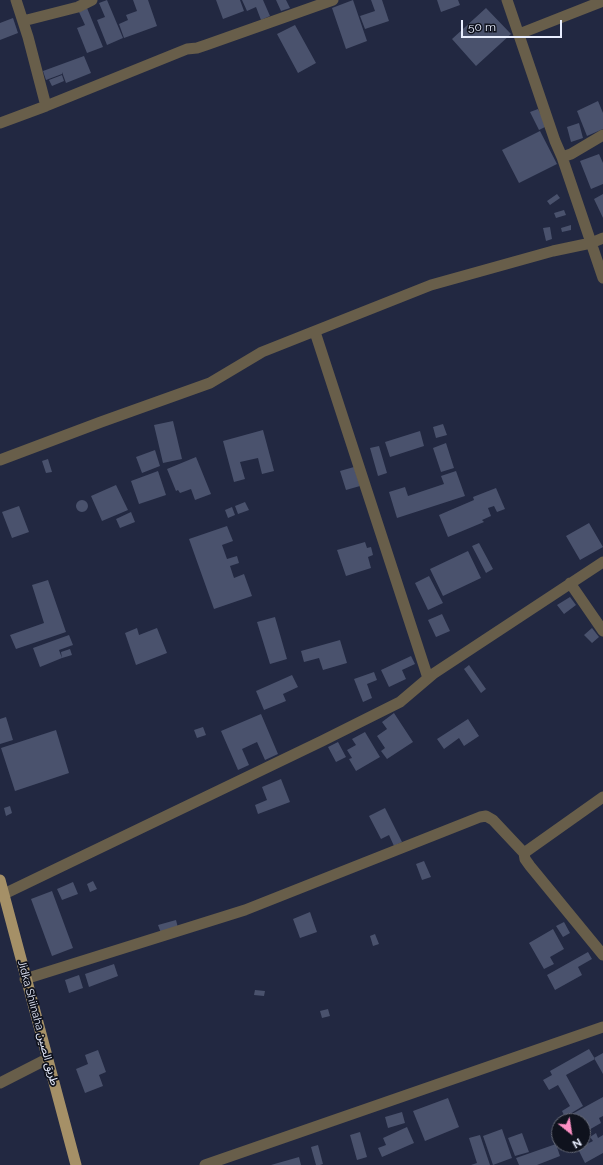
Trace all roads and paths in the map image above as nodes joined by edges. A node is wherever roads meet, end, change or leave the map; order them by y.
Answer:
1 (16, 0) edge
2 (92, 0) edge
3 (333, 0) edge
4 (507, 0) edge
5 (603, 1) edge
6 (23, 21) junction
7 (519, 34) junction
8 (46, 106) junction
9 (0, 123) edge
10 (603, 135) edge
11 (562, 157) junction
12 (603, 238) edge
13 (591, 243) junction
14 (603, 278) edge
15 (315, 332) junction
16 (0, 460) edge
17 (603, 562) edge
18 (570, 583) junction
19 (603, 631) edge
20 (428, 678) junction
21 (603, 797) edge
22 (524, 853) junction
23 (0, 880) edge
24 (4, 894) junction
25 (603, 955) edge
26 (25, 979) junction
27 (603, 1027) edge
28 (47, 1058) junction
29 (0, 1083) edge
30 (76, 1165) edge
31 (205, 1165) edge

1 - 6 street
2 - 6 street
3 - 8 street
4 - 7 street
5 - 7 street
6 - 8 street
7 - 11 street
8 - 9 street
10 - 11 street
11 - 13 street
12 - 13 street
13 - 14 street
13 - 15 street
15 - 16 street
15 - 20 street
17 - 18 street
18 - 19 street
18 - 20 street
20 - 24 street
21 - 22 street
22 - 25 street
22 - 26 street
23 - 24 main road, Jidka Shiinaha طريق الصين
24 - 26 main road, Jidka Shiinaha طريق الصين
26 - 28 main road, Jidka Shiinaha طريق الصين
27 - 31 street
28 - 29 street
28 - 30 main road, Jidka Shiinaha طريق الصين

